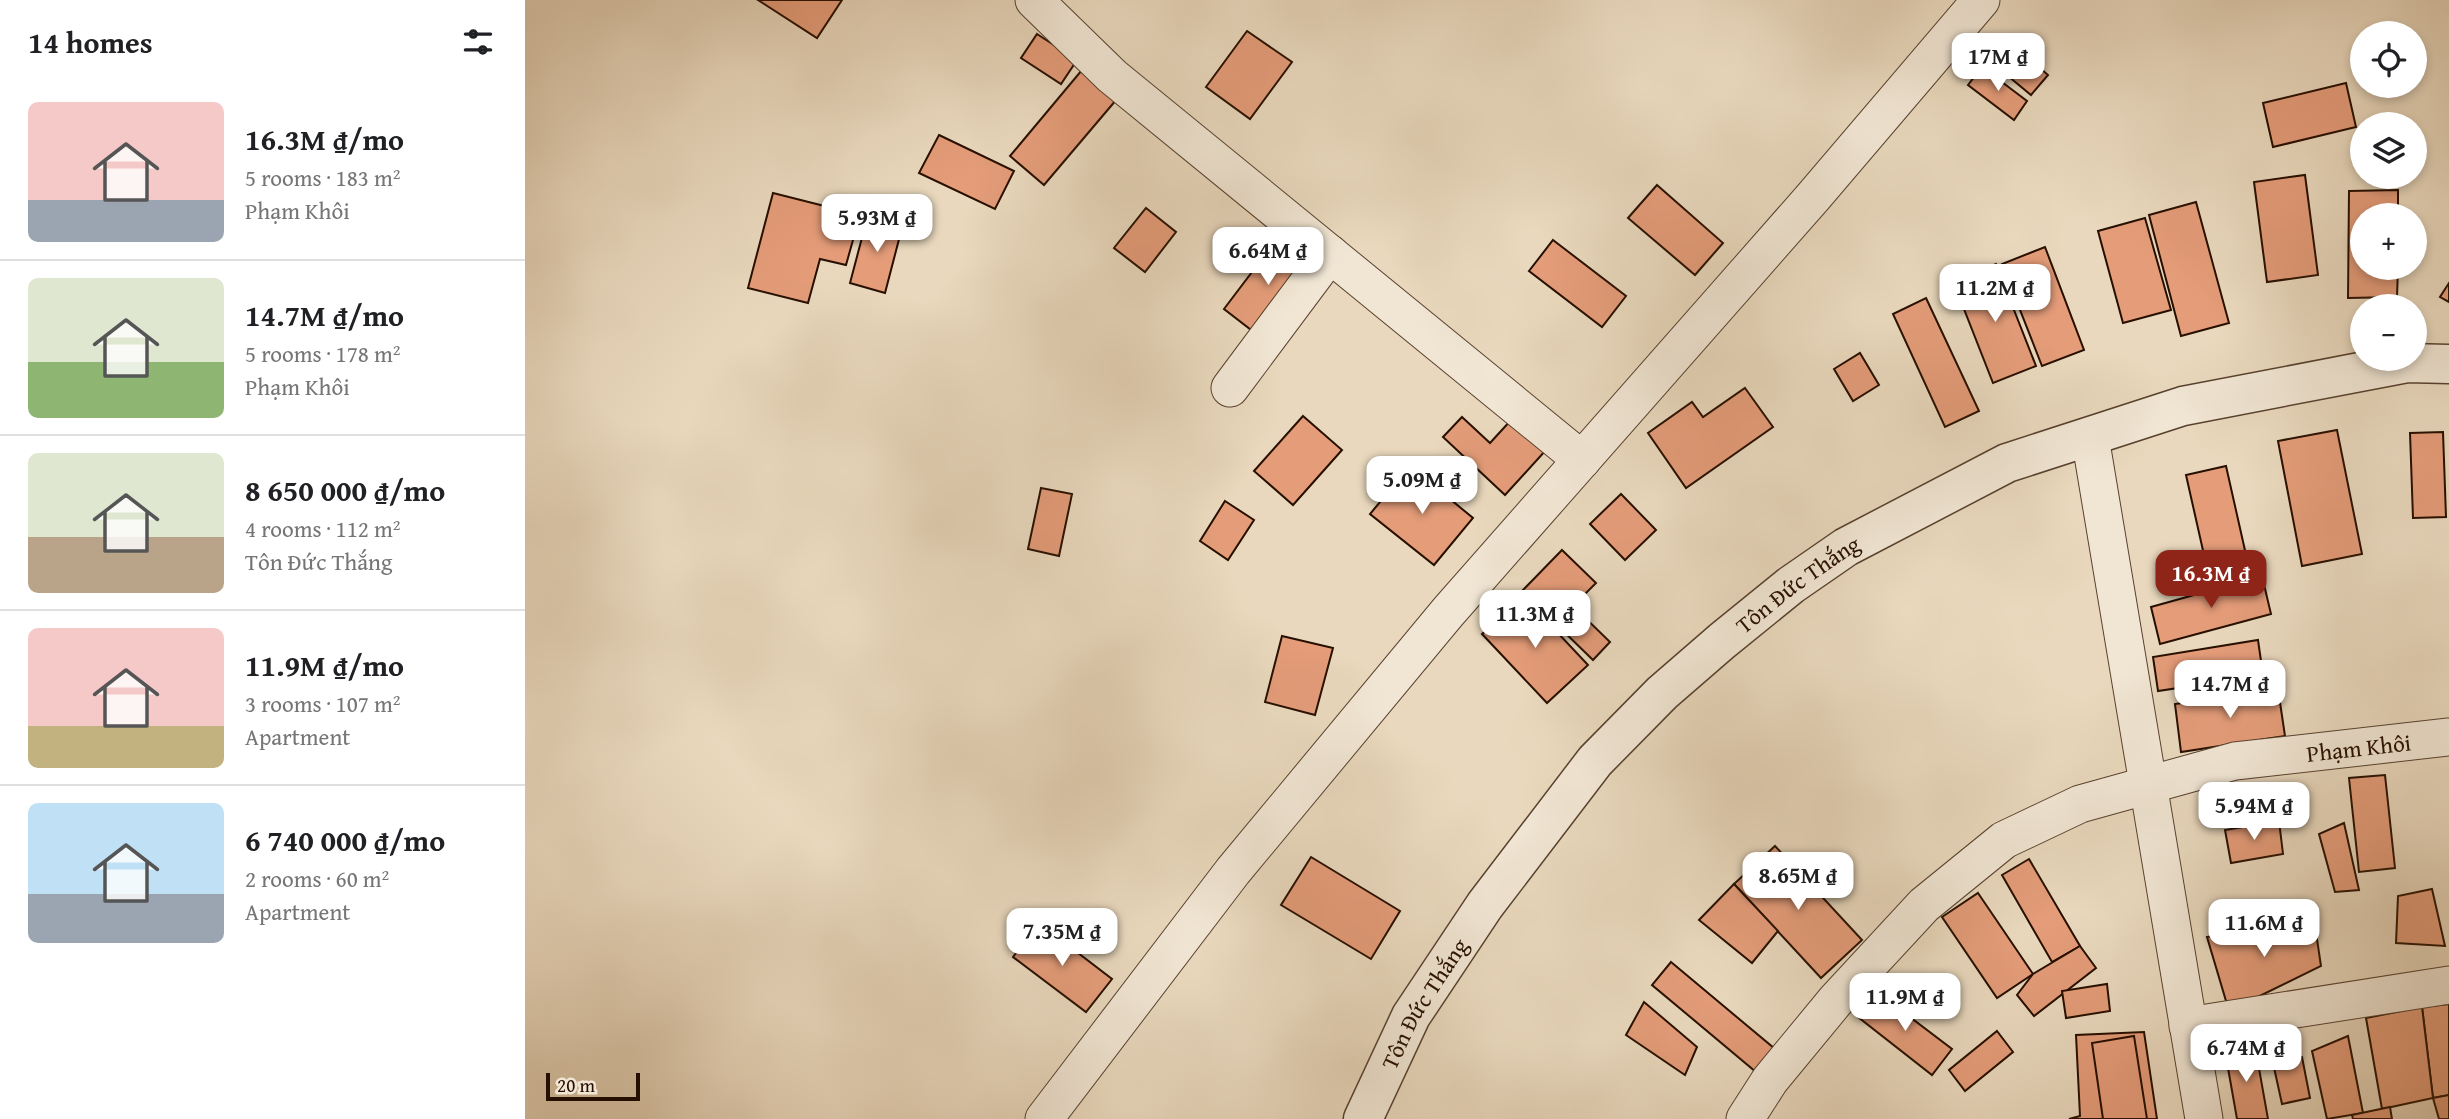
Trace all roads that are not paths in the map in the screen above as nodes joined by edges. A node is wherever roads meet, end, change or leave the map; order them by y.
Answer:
1 (1034, 0) edge
2 (1981, 0) edge
3 (1330, 254) junction
4 (2449, 364) edge
5 (1230, 388) dead end
6 (2090, 437) junction
7 (1582, 460) junction
8 (2449, 737) edge
9 (2148, 786) junction
10 (2449, 985) edge
11 (2188, 1026) junction
12 (1044, 1119) edge
13 (1363, 1119) edge
14 (1745, 1119) edge
15 (2204, 1119) edge

1 - 3 street
2 - 7 street
3 - 5 street
3 - 7 street
4 - 6 street, Tôn Đức Thắng
6 - 9 street
6 - 13 street, Tôn Đức Thắng
7 - 12 street
8 - 9 street, Phạm Khôi
9 - 11 street
9 - 14 street, Phạm Khôi
10 - 11 street
11 - 15 street

